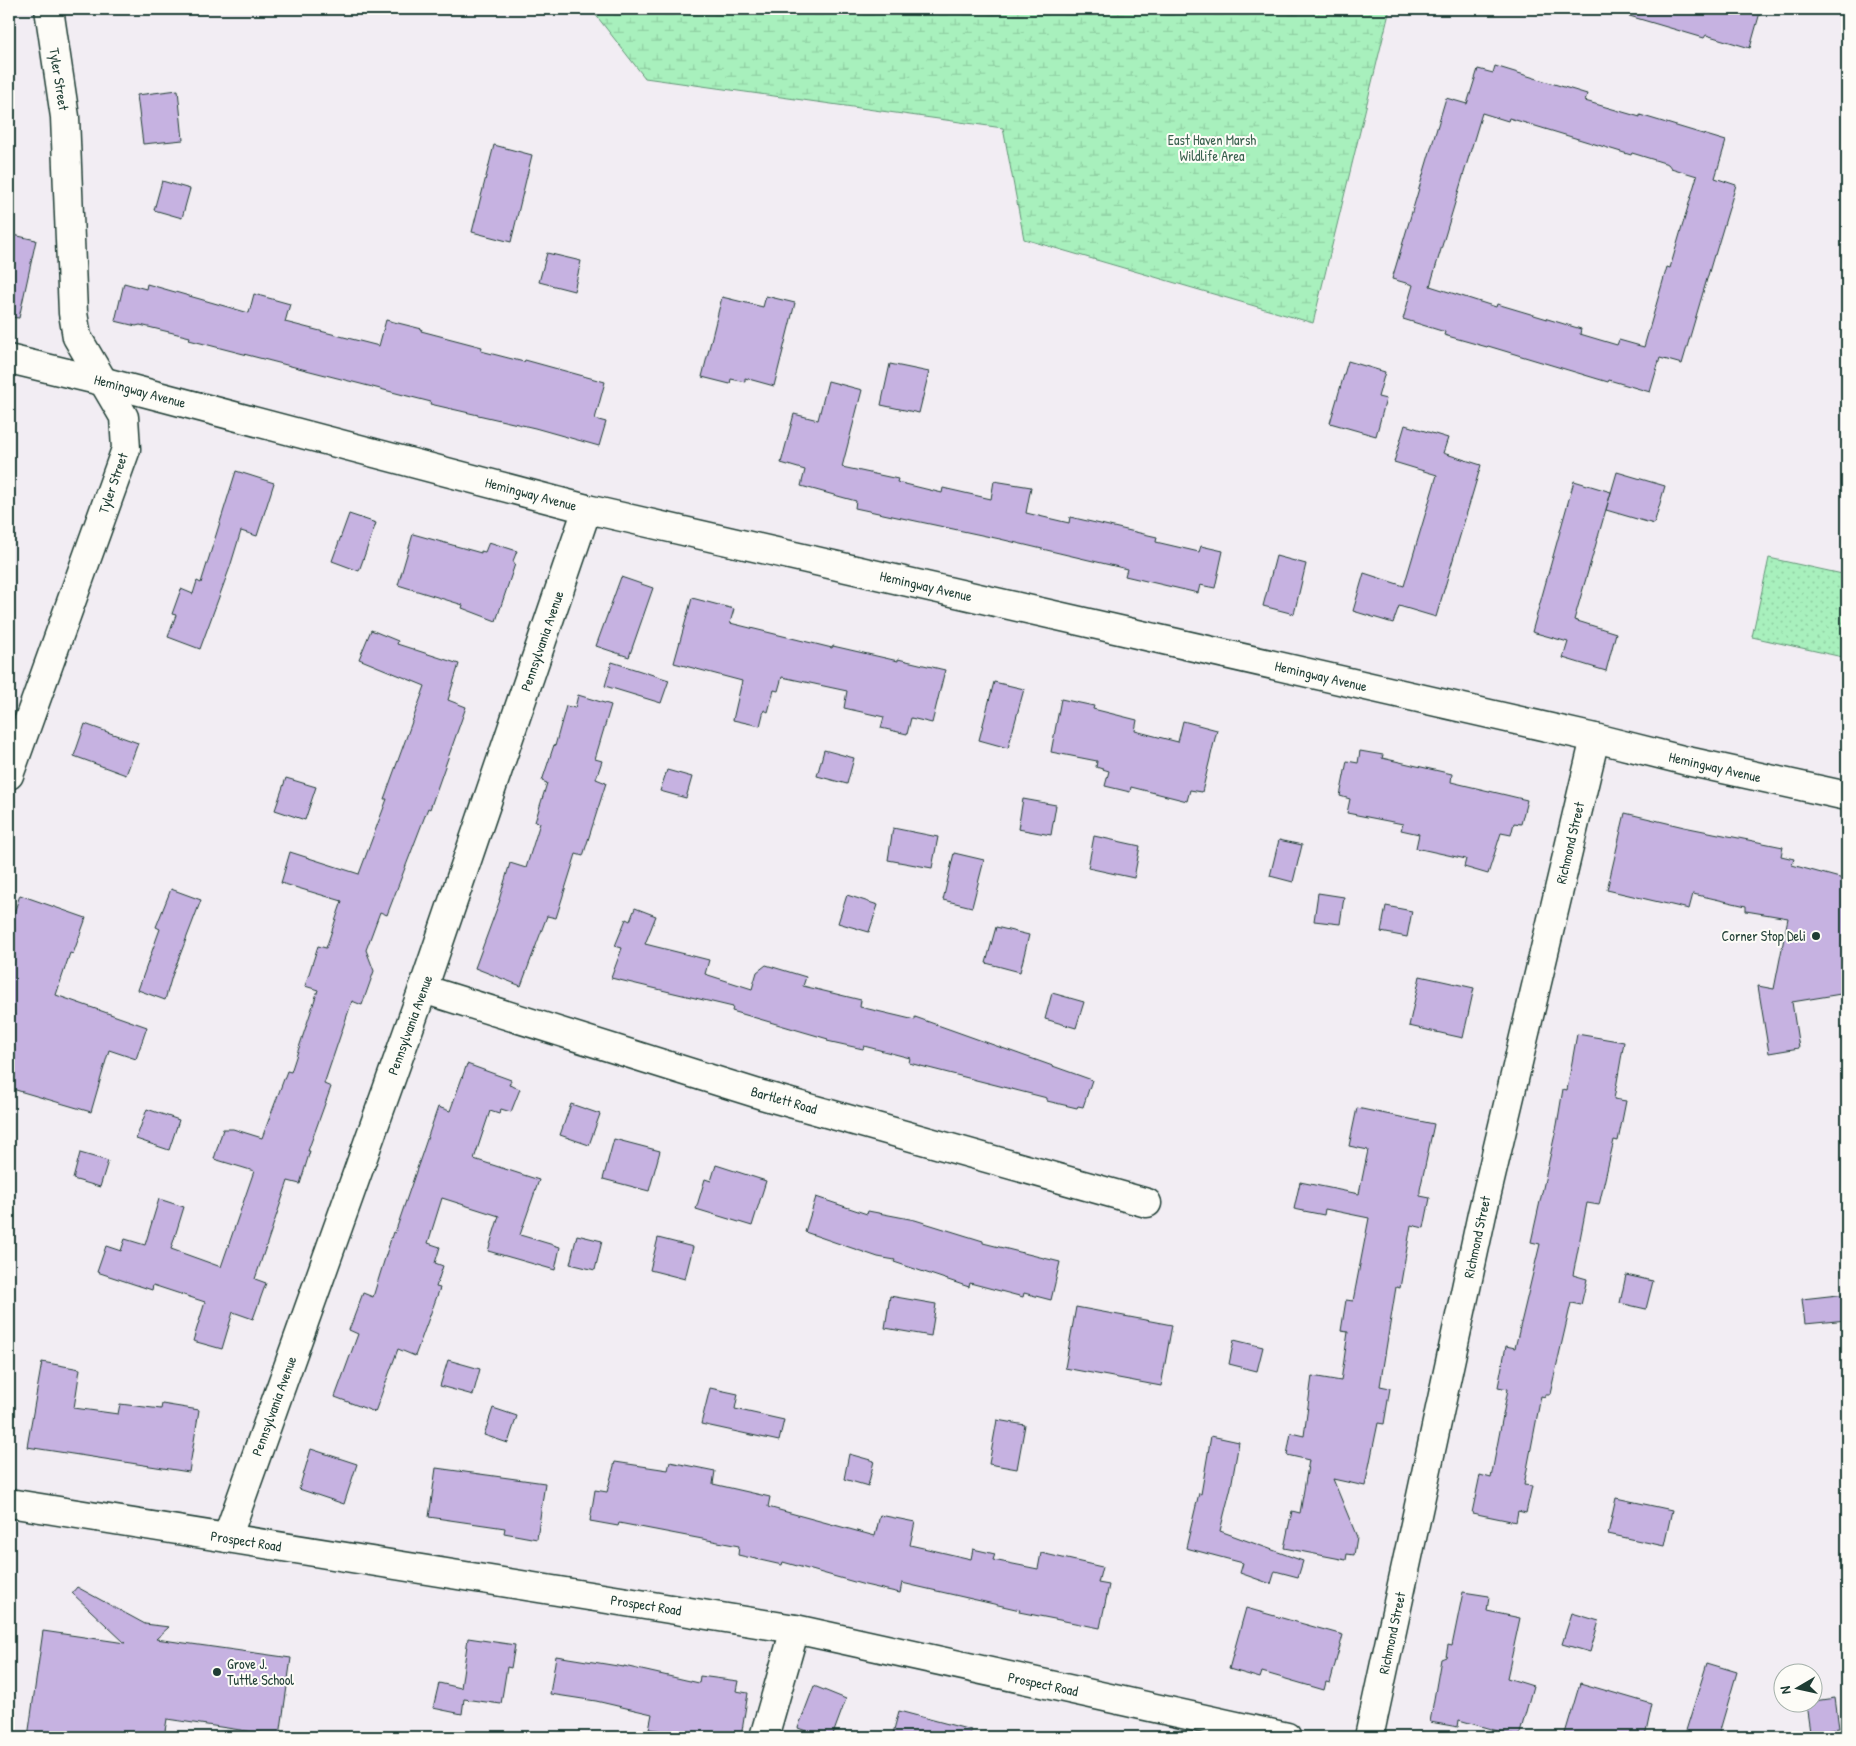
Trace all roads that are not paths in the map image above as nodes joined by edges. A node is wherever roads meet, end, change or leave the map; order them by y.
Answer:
1 (48, 9) edge
2 (9, 359) edge
3 (105, 382) junction
4 (587, 509) junction
5 (1595, 738) junction
6 (9, 775) edge
7 (1847, 796) edge
8 (423, 989) junction
9 (1147, 1203) dead end
10 (9, 1503) edge
11 (227, 1538) junction
12 (795, 1630) junction
13 (764, 1737) edge
14 (1281, 1737) edge
15 (1369, 1737) edge

1 - 3 street, Tyler Street
2 - 3 street, Hemingway Avenue
3 - 4 street, Hemingway Avenue
3 - 6 street, Tyler Street
4 - 5 street, Hemingway Avenue
4 - 8 street, Pennsylvania Avenue
5 - 7 street, Hemingway Avenue
5 - 15 street, Richmond Street
8 - 9 street, Bartlett Road
8 - 11 street, Pennsylvania Avenue
10 - 11 street, Prospect Road
11 - 12 street, Prospect Road
12 - 13 street
12 - 14 street, Prospect Road

